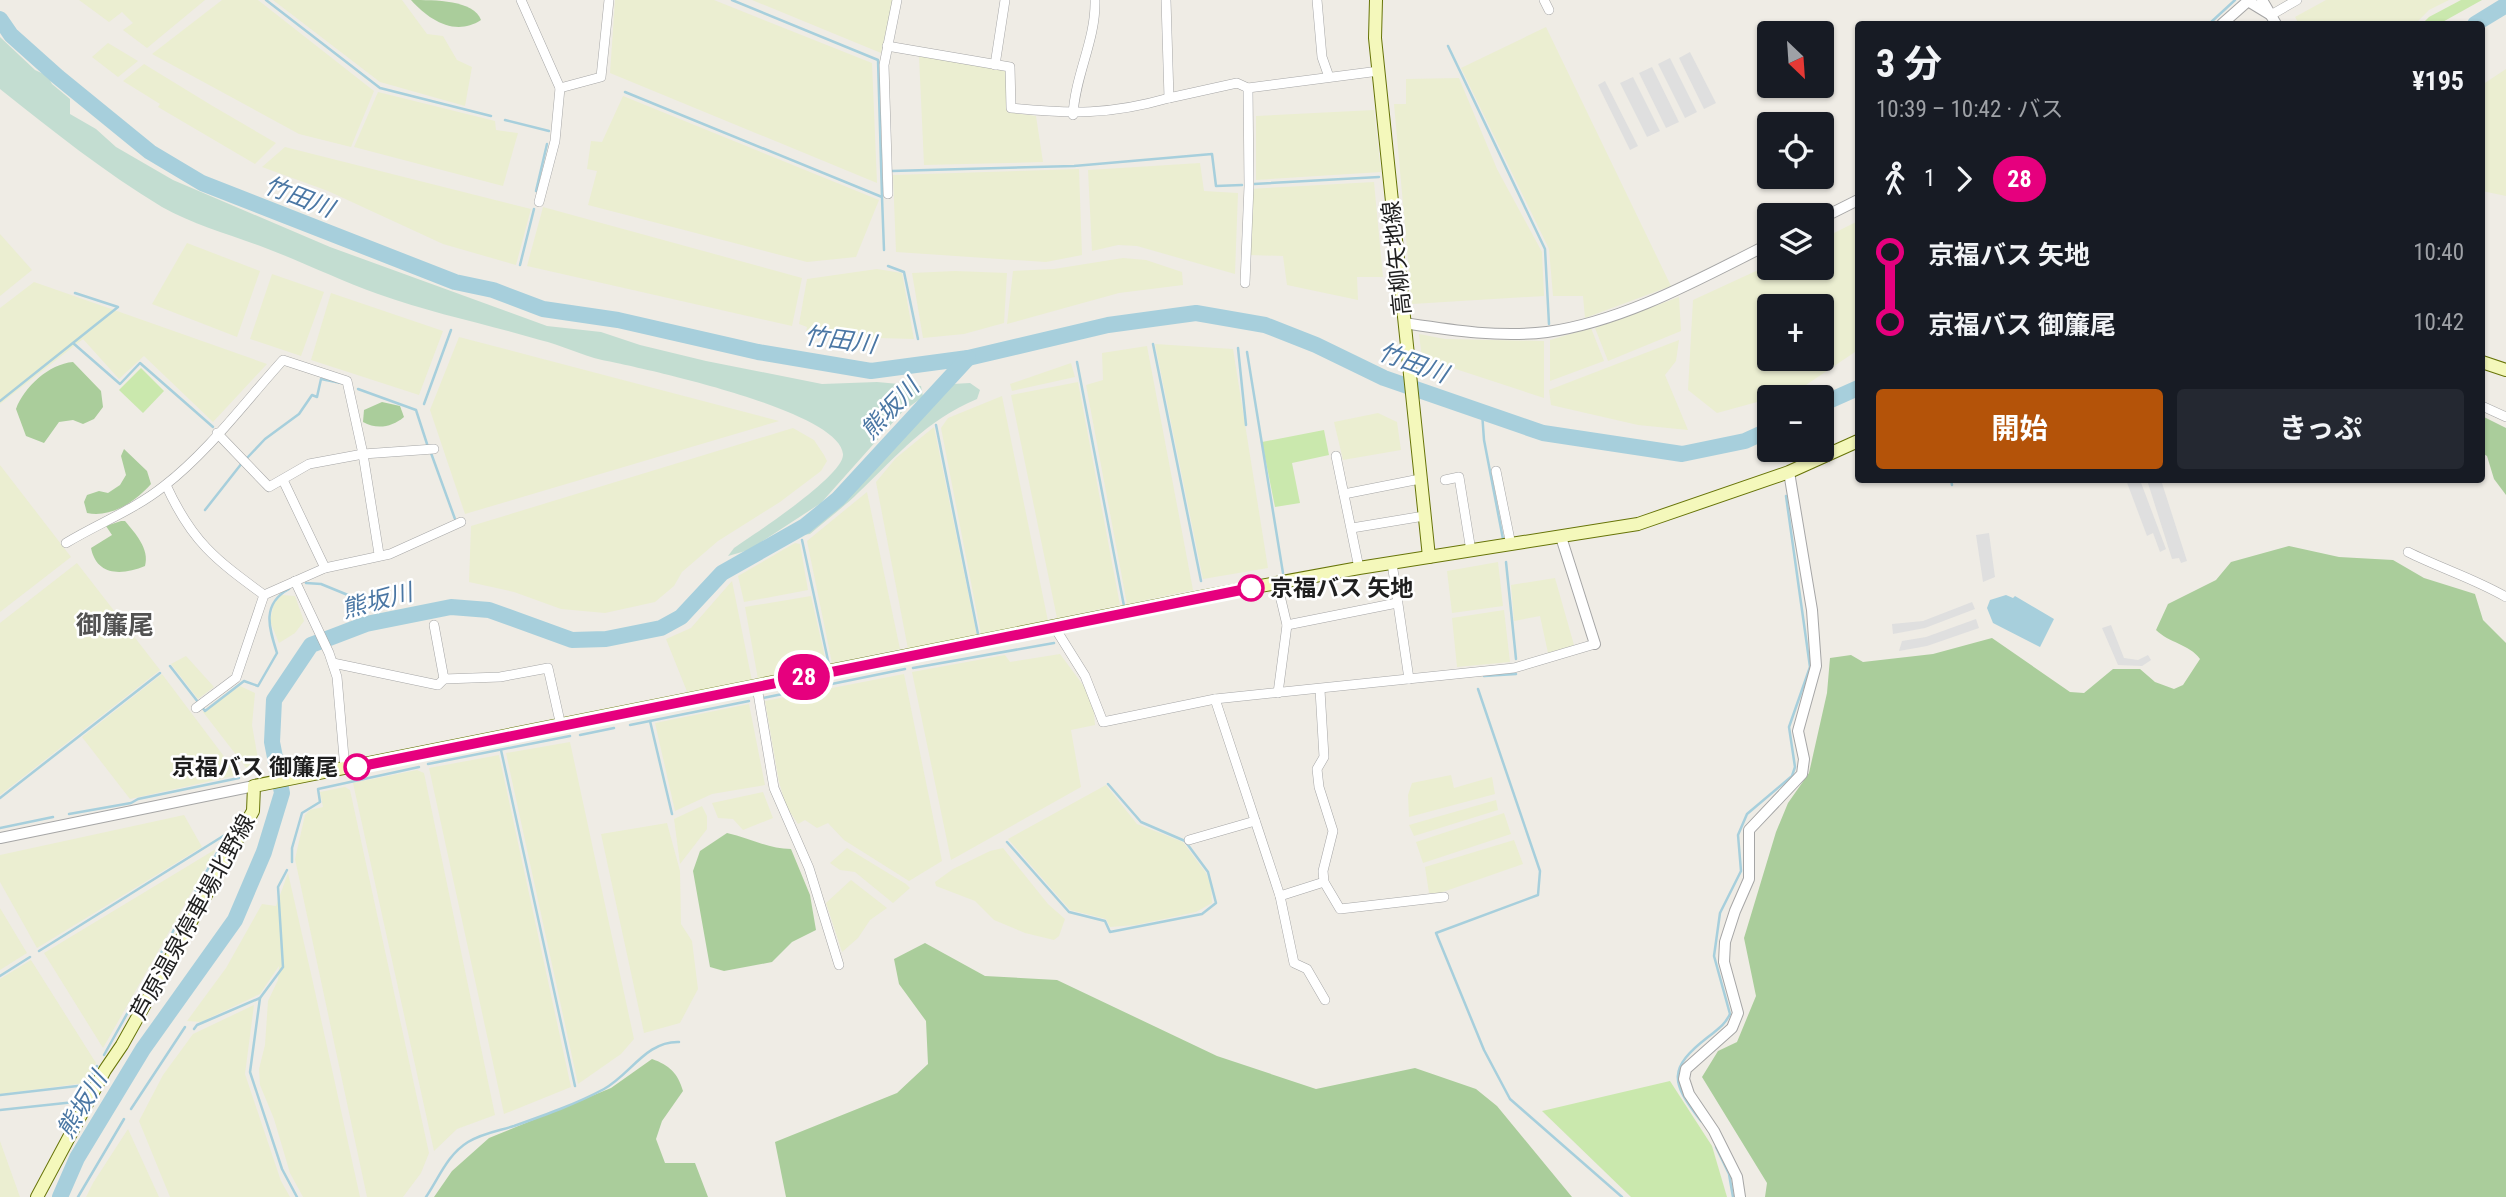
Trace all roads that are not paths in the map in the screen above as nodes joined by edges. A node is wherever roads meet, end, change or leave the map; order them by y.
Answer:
1 (521, 0) edge
2 (609, 0) edge
3 (898, 0) edge
4 (1005, 0) edge
5 (1095, 0) edge
6 (1166, 0) edge
7 (1317, 0) edge
8 (1376, 0) edge
9 (1544, 0) edge
10 (2262, 0) edge
11 (2297, 0) edge
12 (1549, 10) dead end
13 (2274, 20) edge
14 (2225, 21) edge
15 (887, 47) junction
16 (995, 65) junction
17 (1378, 71) junction
18 (1329, 78) junction
19 (560, 88) junction
20 (1248, 88) junction
21 (1169, 98) junction
22 (1073, 115) junction
23 (888, 194) dead end
24 (539, 202) dead end
25 (1855, 202) edge
26 (1834, 212) edge
27 (1757, 250) edge
28 (1245, 283) dead end
29 (1404, 323) junction
30 (2485, 363) edge
31 (2506, 370) edge
32 (2485, 407) edge
33 (2506, 418) edge
34 (217, 433) junction
35 (1855, 442) edge
36 (434, 449) dead end
37 (363, 454) junction
38 (1336, 456) dead end
39 (1496, 471) dead end
40 (1789, 471) junction
41 (1420, 479) junction
42 (284, 480) junction
43 (1445, 480) dead end
44 (166, 485) junction
45 (1344, 494) junction
46 (1424, 516) junction
47 (461, 522) dead end
48 (1352, 528) junction
49 (1561, 537) junction
50 (66, 543) dead end
51 (1511, 545) junction
52 (1471, 551) junction
53 (2408, 552) dead end
54 (379, 554) junction
55 (1429, 557) junction
56 (1392, 563) junction
57 (326, 568) junction
58 (1359, 568) junction
59 (295, 581) junction
60 (1277, 583) junction
61 (264, 595) junction
62 (2506, 597) edge
63 (1397, 603) junction
64 (434, 625) dead end
65 (1287, 625) junction
66 (1055, 628) junction
67 (1595, 644) joint
68 (332, 663) junction
69 (444, 679) junction
70 (1409, 679) junction
71 (757, 687) junction
72 (1320, 690) junction
73 (1278, 693) junction
74 (1215, 699) junction
75 (196, 709) dead end
76 (561, 726) junction
77 (345, 769) junction
78 (254, 786) junction
79 (1255, 821) junction
80 (0, 838) edge
81 (1189, 841) dead end
82 (1324, 882) junction
83 (1280, 896) junction
84 (1444, 897) dead end
85 (839, 965) dead end
86 (1325, 1000) dead end
87 (37, 1197) edge
88 (1740, 1197) edge

1 - 19 street
2 - 19 street
3 - 15 street
4 - 16 street
5 - 22 street
6 - 21 street
7 - 18 street
8 - 17 main road, 高柳矢地線
9 - 12 street
10 - 13 street
11 - 13 street
13 - 14 street
15 - 16 street
15 - 23 street
16 - 22 street
17 - 18 street
17 - 29 main road, 高柳矢地線
18 - 20 street
19 - 24 street
20 - 21 street
20 - 28 street
21 - 22 street
25 - 26 street
27 - 29 street
29 - 41 main road, 高柳矢地線
30 - 31 main road
32 - 33 street
34 - 37 street
34 - 42 street
34 - 44 street
35 - 40 main road, 芦原温泉停車場北野線
36 - 37 street
37 - 42 street
37 - 54 street
38 - 45 street
39 - 51 street
40 - 49 main road, 芦原温泉停車場北野線
40 - 88 street
41 - 45 street
41 - 46 main road, 高柳矢地線
42 - 57 street
43 - 52 street
44 - 50 street
44 - 61 street
45 - 48 street
46 - 48 street
46 - 55 main road, 高柳矢地線
47 - 54 street
48 - 58 street
49 - 51 main road, 芦原温泉停車場北野線
49 - 67 street
51 - 52 main road, 芦原温泉停車場北野線
52 - 55 main road, 芦原温泉停車場北野線
53 - 62 street
54 - 57 street
55 - 56 main road, 芦原温泉停車場北野線
56 - 58 main road, 芦原温泉停車場北野線
56 - 63 street
57 - 59 street
58 - 60 main road, 芦原温泉停車場北野線
59 - 61 street
59 - 68 street
60 - 65 street
60 - 66 main road, 芦原温泉停車場北野線
61 - 75 street
63 - 65 street
63 - 70 street
64 - 69 street
65 - 73 street
66 - 71 main road, 芦原温泉停車場北野線
66 - 74 street
67 - 70 street
68 - 69 street
68 - 77 street
69 - 76 street
70 - 72 street
71 - 76 main road, 芦原温泉停車場北野線
71 - 85 street
72 - 73 street
72 - 82 street
73 - 74 street
74 - 79 street
76 - 77 main road, 芦原温泉停車場北野線
77 - 78 main road, 芦原温泉停車場北野線
78 - 80 street
78 - 87 main road, 芦原温泉停車場北野線
79 - 81 street
79 - 83 street
82 - 83 street
82 - 84 street
83 - 86 street

